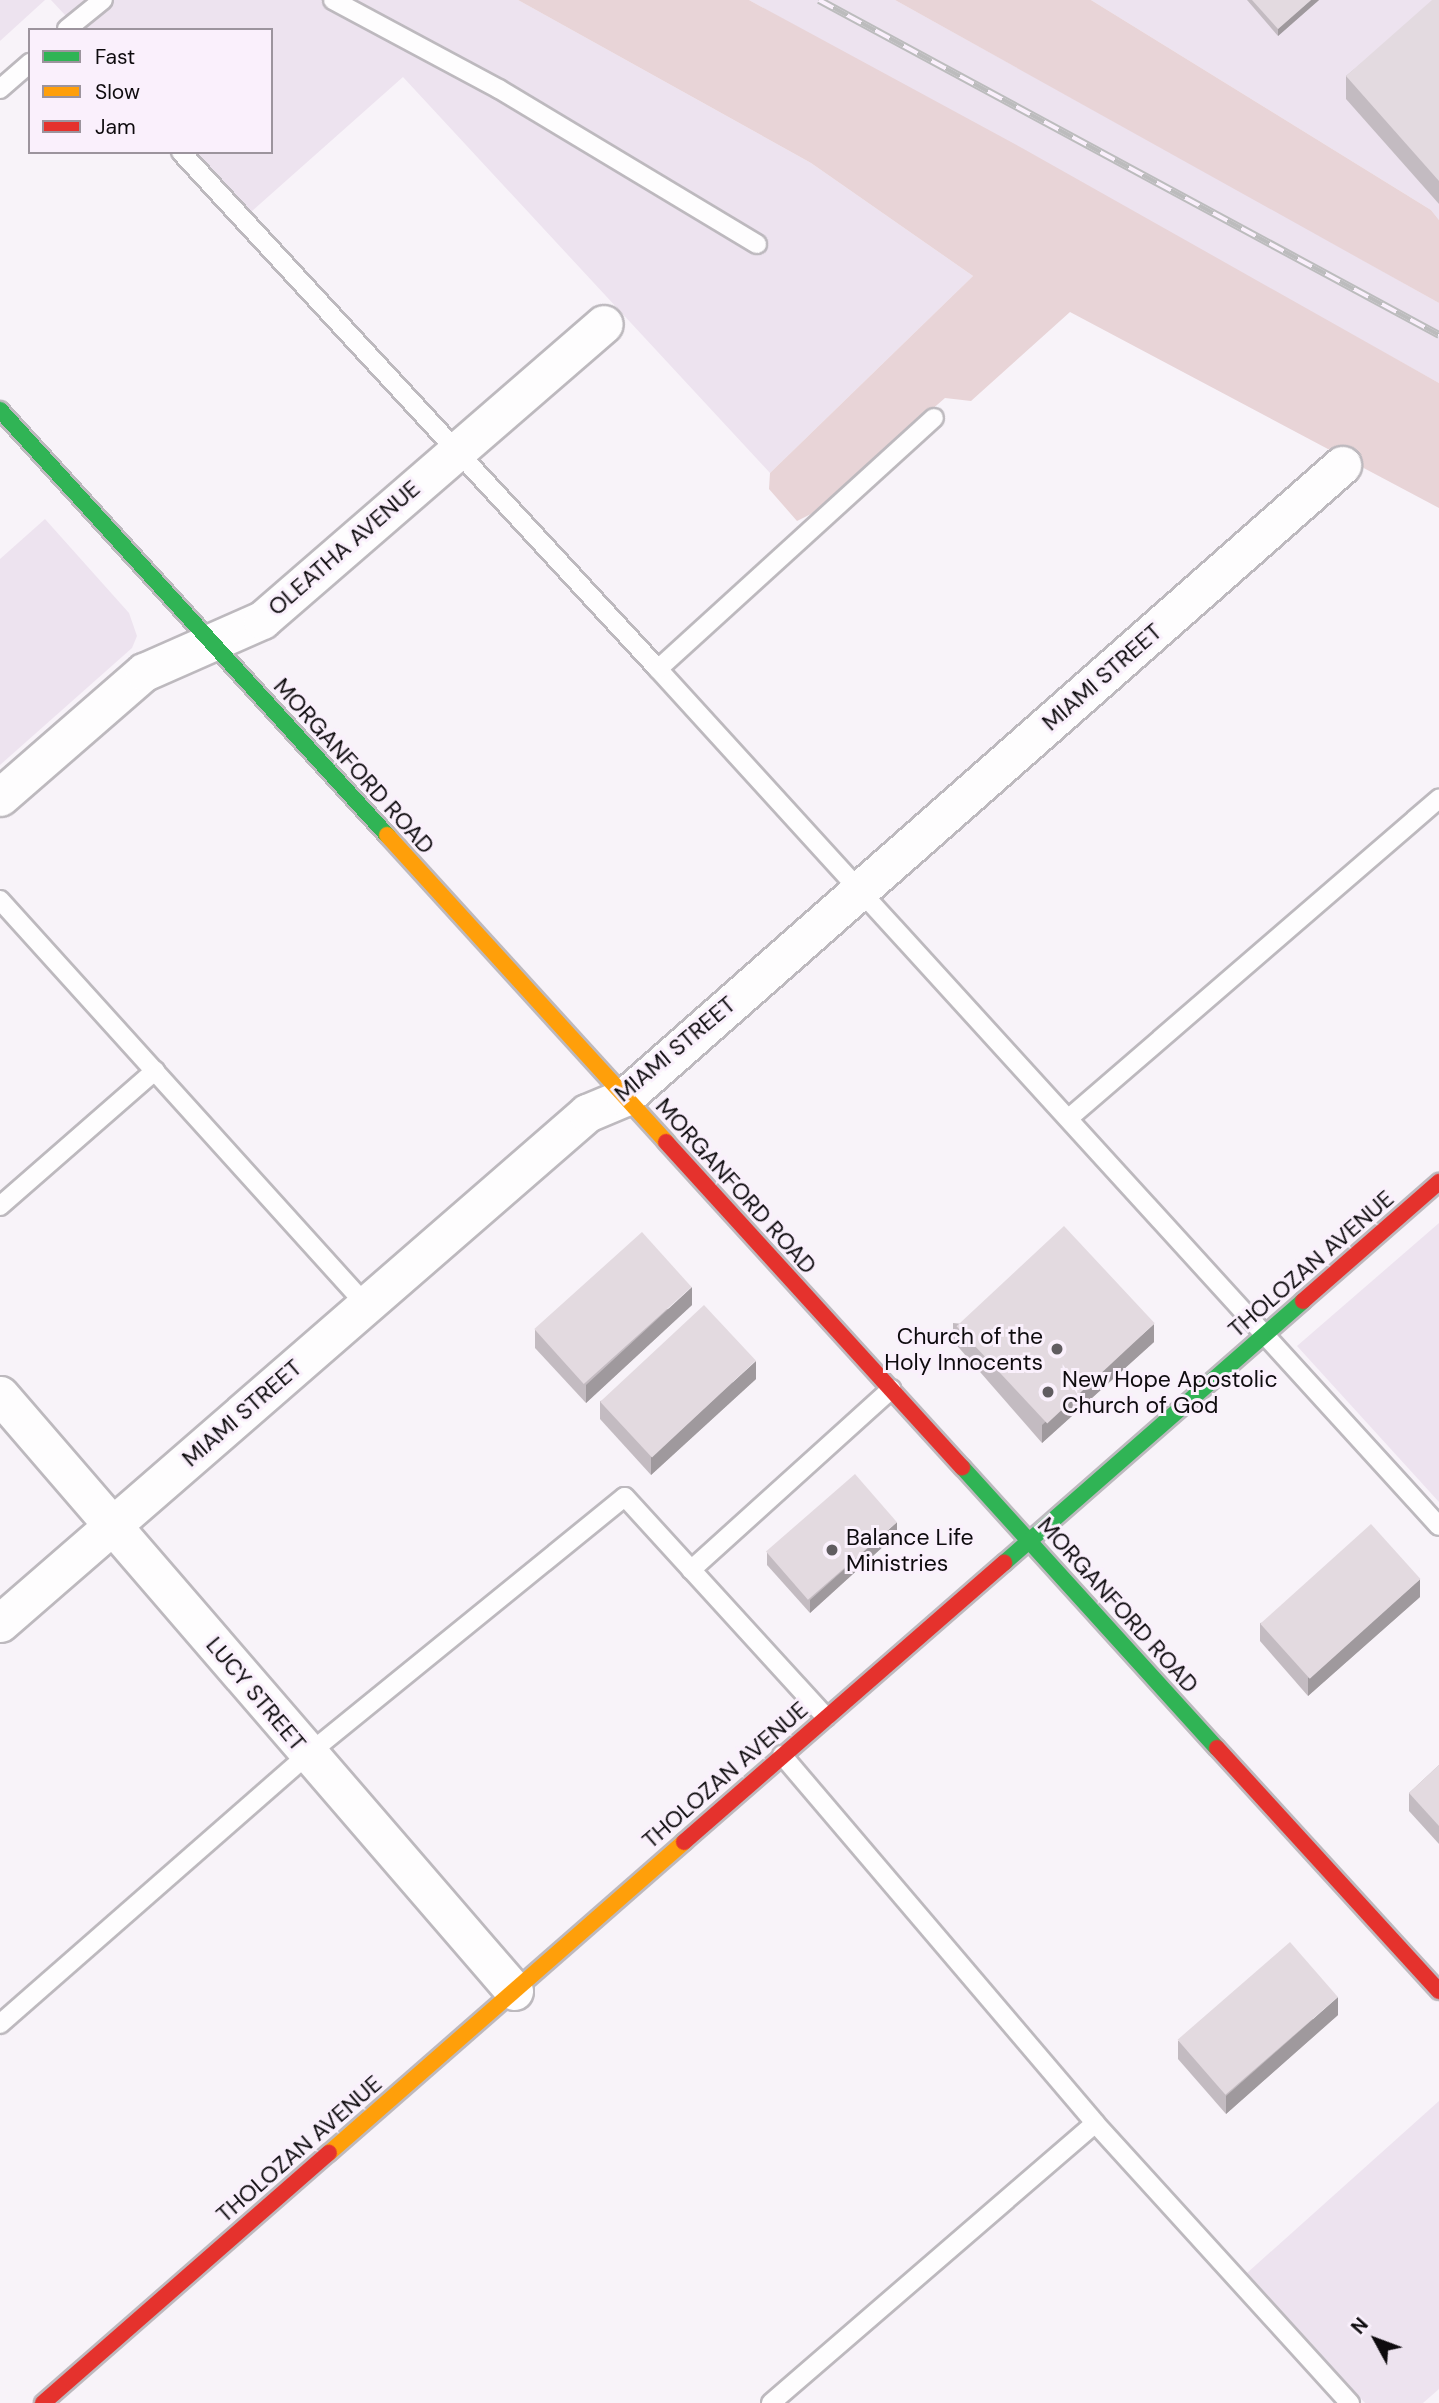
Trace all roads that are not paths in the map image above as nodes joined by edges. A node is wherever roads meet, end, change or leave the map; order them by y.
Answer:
1 (103, 0) edge
2 (332, 0) edge
3 (69, 28) edge
4 (28, 65) edge
5 (0, 89) edge
6 (183, 154) edge
7 (757, 244) dead end
8 (604, 324) dead end
9 (0, 411) edge
10 (934, 418) dead end
11 (457, 450) junction
12 (1342, 465) dead end
13 (209, 641) junction
14 (658, 669) junction
15 (0, 797) edge
16 (1439, 799) edge
17 (859, 891) junction
18 (0, 900) edge
19 (155, 1071) junction
20 (625, 1097) junction
21 (1069, 1118) junction
22 (1439, 1182) edge
23 (0, 1206) edge
24 (366, 1306) junction
25 (1264, 1334) junction
26 (891, 1389) junction
27 (0, 1395) edge
28 (113, 1525) junction
29 (1439, 1526) edge
30 (1030, 1543) junction
31 (691, 1570) junction
32 (0, 1623) edge
33 (826, 1717) junction
34 (307, 1755) junction
35 (782, 1755) junction
36 (514, 1991) junction
37 (1439, 1991) edge
38 (0, 2024) edge
39 (1096, 2123) junction
40 (43, 2403) edge
41 (771, 2403) edge
42 (1350, 2403) edge

1 - 3 lane
2 - 7 lane
4 - 5 lane
6 - 11 lane
8 - 11 street, OLEATHA AVENUE
9 - 13 street, MORGANFORD ROAD
10 - 14 lane
11 - 13 street, OLEATHA AVENUE
11 - 14 lane
12 - 17 street, MIAMI STREET
13 - 15 street, OLEATHA AVENUE
13 - 20 street, MORGANFORD ROAD
14 - 17 lane
16 - 21 lane
17 - 20 street, MIAMI STREET
17 - 21 lane
18 - 19 lane
19 - 23 lane
19 - 24 lane
20 - 24 street, MIAMI STREET
20 - 26 street, MORGANFORD ROAD
21 - 25 lane
22 - 25 street, THOLOZAN AVENUE
24 - 28 street, MIAMI STREET
25 - 29 lane
25 - 30 street, THOLOZAN AVENUE
26 - 30 street, MORGANFORD ROAD
26 - 31 lane
27 - 28 street, LUCY STREET
28 - 32 street, MIAMI STREET
28 - 34 street, LUCY STREET
30 - 33 street, THOLOZAN AVENUE
30 - 37 street, MORGANFORD ROAD
31 - 33 lane
31 - 34 lane
33 - 35 street, THOLOZAN AVENUE
34 - 36 street, LUCY STREET
34 - 38 lane
35 - 36 street, THOLOZAN AVENUE
35 - 39 lane
36 - 40 street, THOLOZAN AVENUE
39 - 41 lane
39 - 42 lane

